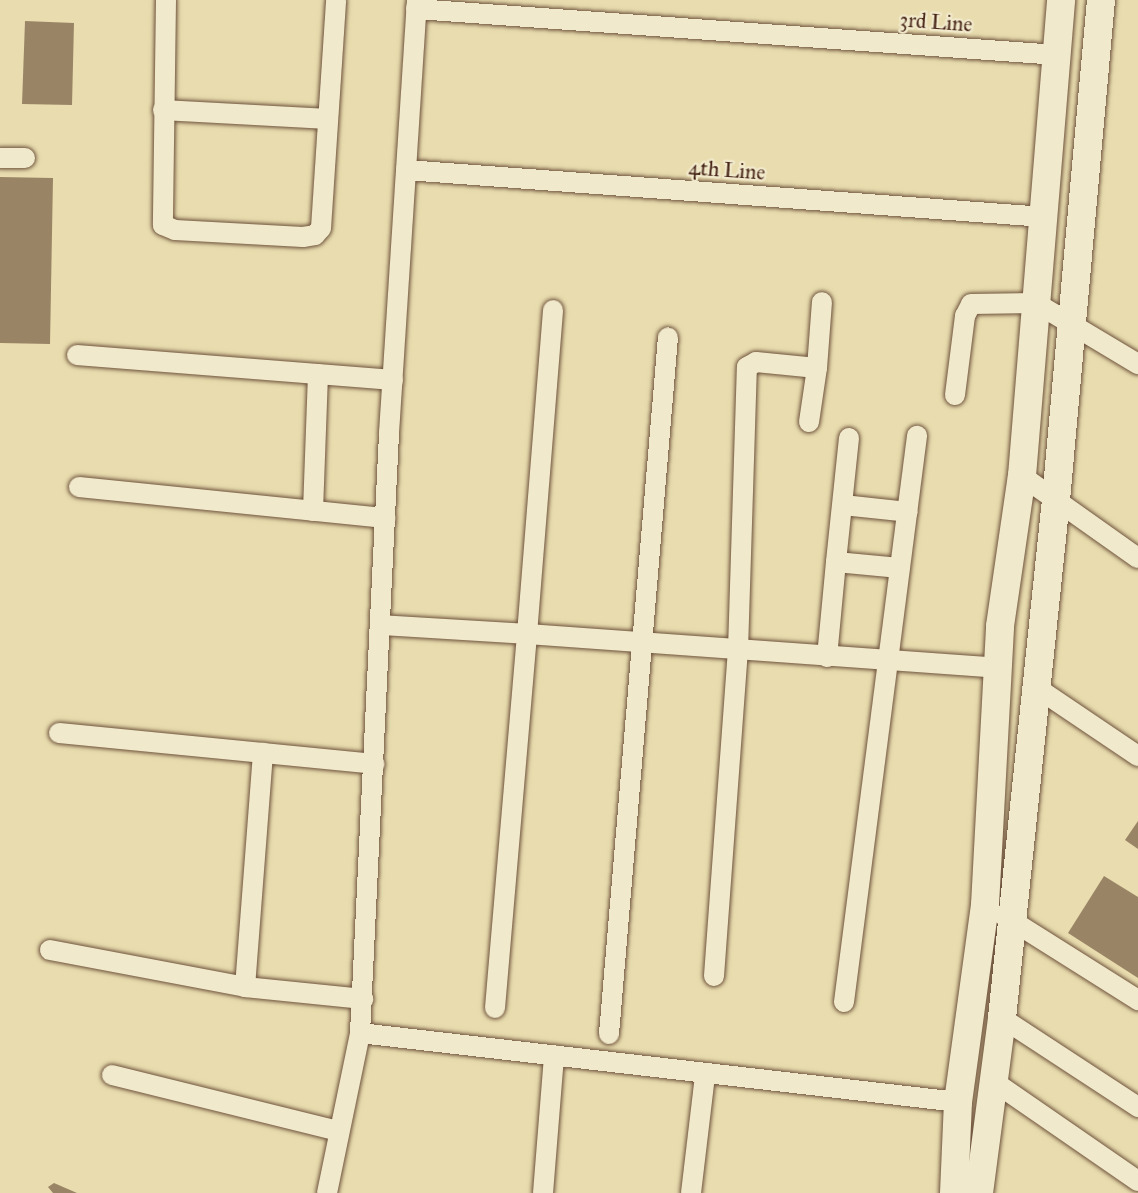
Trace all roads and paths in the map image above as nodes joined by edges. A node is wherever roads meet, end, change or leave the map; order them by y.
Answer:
1 (166, 0) edge
2 (336, 0) edge
3 (1062, 0) edge
4 (1101, 0) edge
5 (416, 4) edge
6 (1057, 55) junction
7 (163, 110) junction
8 (328, 119) junction
9 (0, 158) edge
10 (25, 159) dead end
11 (406, 170) junction
12 (1044, 217) junction
13 (822, 302) dead end
14 (1036, 303) junction
15 (553, 310) dead end
16 (1071, 324) junction
17 (668, 337) dead end
18 (77, 355) dead end
19 (1138, 364) edge
20 (817, 368) junction
21 (318, 374) junction
22 (393, 380) junction
23 (956, 395) dead end
24 (809, 422) dead end
25 (918, 436) dead end
26 (849, 438) dead end
27 (1022, 476) junction
28 (79, 487) dead end
29 (1056, 500) junction
30 (843, 505) junction
31 (313, 511) junction
32 (908, 512) junction
33 (385, 518) junction
34 (1138, 558) edge
35 (836, 562) junction
36 (900, 568) junction
37 (380, 625) junction
38 (527, 634) junction
39 (643, 642) junction
40 (738, 650) junction
41 (827, 657) junction
42 (888, 661) junction
43 (998, 668) junction
44 (1036, 688) junction
45 (59, 733) dead end
46 (263, 753) junction
47 (1138, 756) edge
48 (374, 764) junction
49 (985, 905) junction
50 (1013, 920) junction
51 (50, 950) dead end
52 (714, 976) dead end
53 (245, 987) junction
54 (363, 999) junction
55 (1138, 1000) edge
56 (844, 1002) dead end
57 (495, 1008) dead end
58 (1002, 1018) junction
59 (360, 1033) junction
60 (609, 1035) dead end
61 (554, 1055) junction
62 (112, 1075) dead end
63 (705, 1075) junction
64 (993, 1081) junction
65 (958, 1102) junction
66 (1138, 1107) edge
67 (338, 1131) junction
68 (1138, 1181) edge
69 (327, 1193) edge
70 (543, 1193) edge
71 (691, 1193) edge
72 (954, 1193) edge
73 (979, 1193) edge

1 - 7 street
2 - 8 street
3 - 6 street
4 - 16 street
5 - 6 street, 3rd Line
5 - 11 street
6 - 12 street
7 - 8 street
7 - 8 street
9 - 10 street
11 - 12 street, 4th Line
11 - 22 street
12 - 14 street
13 - 20 street
14 - 16 street
14 - 23 street
14 - 27 street
15 - 38 street
16 - 19 street
16 - 29 street
17 - 39 street
18 - 21 street
20 - 24 street
20 - 40 street
21 - 22 street
21 - 31 street
22 - 33 street
25 - 32 street
26 - 30 street
27 - 29 street
27 - 43 street
28 - 31 street
29 - 34 street
29 - 44 street
30 - 32 street
30 - 35 street
31 - 33 street
32 - 36 street
33 - 37 street
35 - 36 street
35 - 41 street
36 - 42 street
37 - 38 street
37 - 48 street
38 - 39 street
38 - 57 street
39 - 40 street
39 - 60 street
40 - 41 street
40 - 52 street
41 - 42 street
42 - 43 street
42 - 56 street
43 - 49 street
44 - 47 street
44 - 50 street
45 - 46 street
46 - 48 street
46 - 53 street
48 - 54 street
49 - 50 street
49 - 65 street
50 - 55 street
50 - 58 street
51 - 53 street
53 - 54 street
54 - 59 street
58 - 64 street
58 - 66 street
59 - 61 street
59 - 67 street
61 - 63 street
61 - 70 street
62 - 67 street
63 - 65 street
63 - 71 street
64 - 68 street
64 - 73 street
65 - 72 street
67 - 69 street

